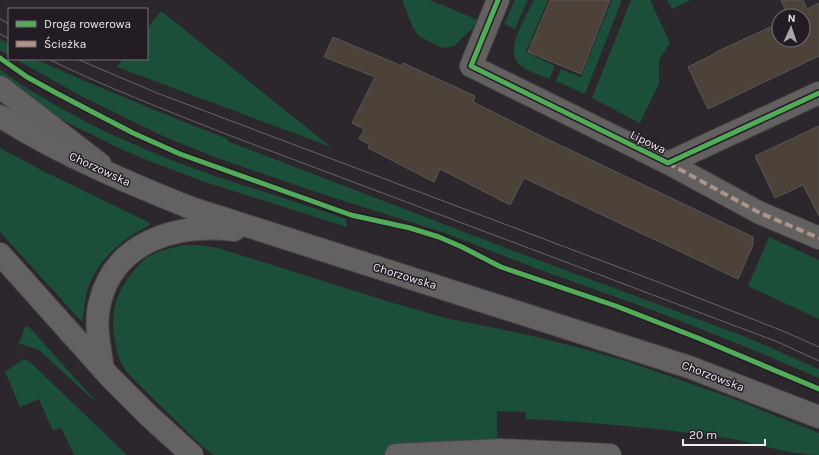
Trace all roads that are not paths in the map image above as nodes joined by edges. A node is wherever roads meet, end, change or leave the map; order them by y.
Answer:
1 (498, 0) edge
2 (0, 87) edge
3 (819, 93) edge
4 (0, 116) edge
5 (668, 163) junction
6 (116, 176) junction
7 (281, 237) junction
8 (819, 238) edge
9 (0, 254) edge
10 (103, 369) junction
11 (819, 417) edge
12 (192, 455) edge
13 (396, 455) edge
14 (610, 455) edge

1 - 5 street, Lipowa
2 - 6 street
3 - 5 street, Lipowa
4 - 6 main road, Chorzowska
5 - 8 street, Lipowa
6 - 7 main road, Chorzowska
7 - 10 main road
7 - 11 main road, Chorzowska
9 - 10 main road
10 - 12 main road
13 - 14 main road

